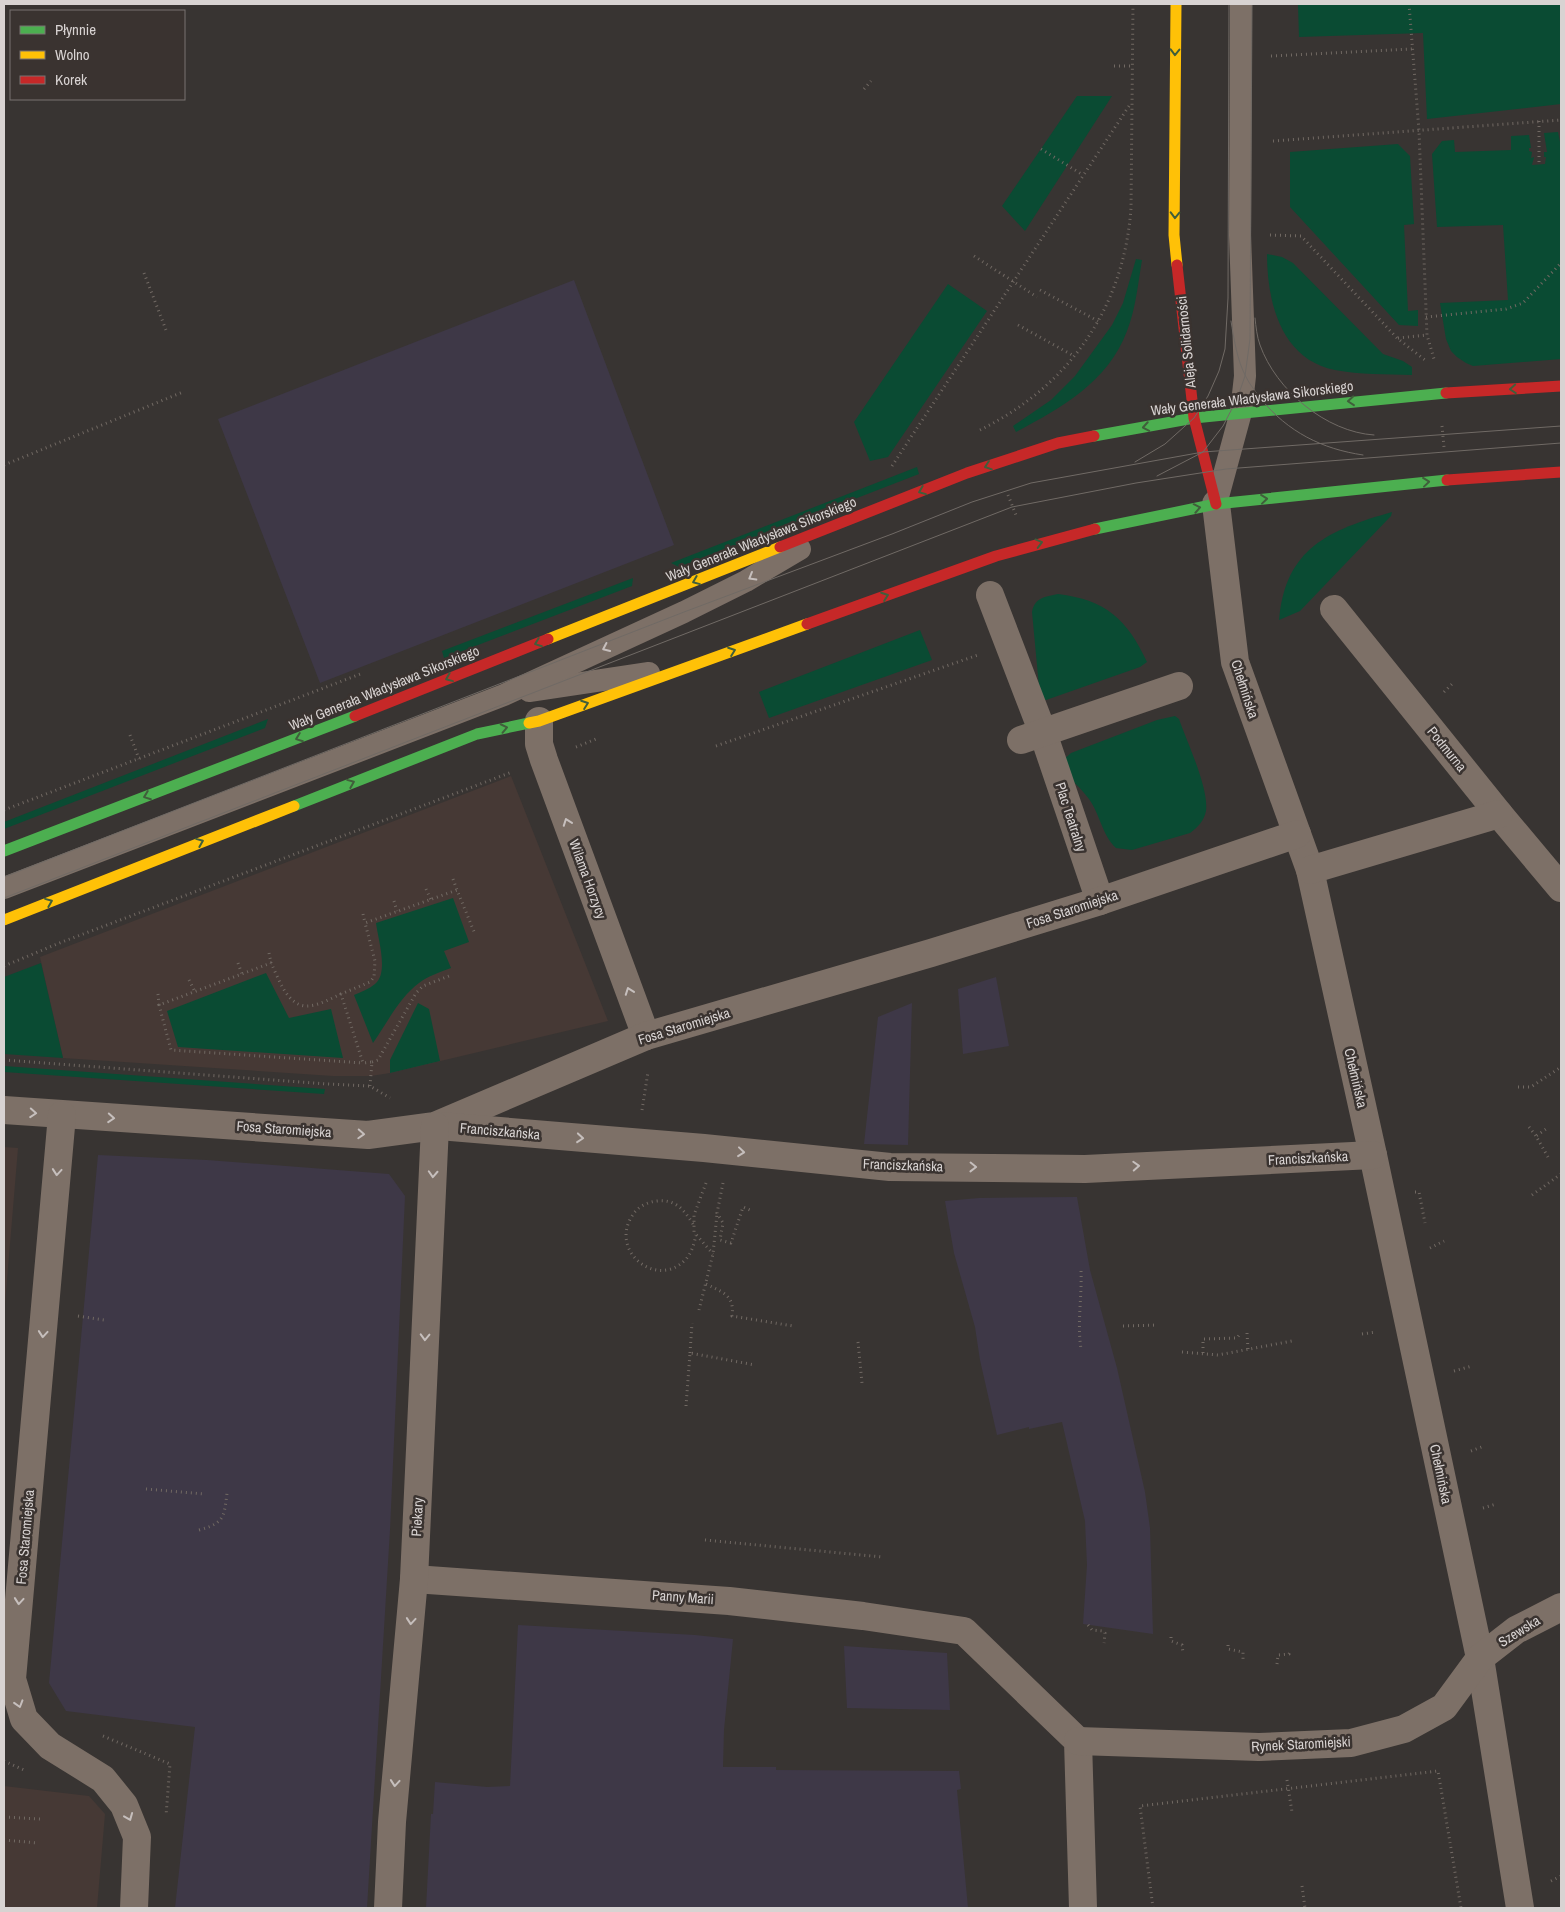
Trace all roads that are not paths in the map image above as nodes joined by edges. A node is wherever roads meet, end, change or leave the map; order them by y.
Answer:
1 (1176, 4) edge
2 (1240, 4) edge
3 (1561, 386) edge
4 (1241, 412) junction
5 (1194, 418) junction
6 (1561, 472) edge
7 (1216, 504) junction
8 (855, 518) junction
9 (990, 595) dead end
10 (1334, 609) dead end
11 (686, 668) junction
12 (1180, 686) dead end
13 (504, 695) junction
14 (539, 721) junction
15 (1032, 737) junction
16 (1499, 814) junction
17 (1296, 834) junction
18 (4, 851) edge
19 (1310, 870) junction
20 (4, 888) edge
21 (1561, 888) edge
22 (1100, 901) junction
23 (4, 920) edge
24 (650, 1035) junction
25 (4, 1110) edge
26 (62, 1115) junction
27 (435, 1126) junction
28 (1373, 1155) junction
29 (414, 1579) junction
30 (1561, 1607) edge
31 (1480, 1658) junction
32 (1078, 1741) junction
33 (134, 1908) edge
34 (388, 1908) edge
35 (1083, 1908) edge
36 (1520, 1908) edge

1 -> 5 street, Aleja Solidarności
2 - 4 lane
3 -> 4 street, Wały Generała Władysława Sikorskiego
4 - 5 street, Wały Generała Władysława Sikorskiego
4 - 7 lane
5 - 7 street, Aleja Solidarności
5 -> 8 street, Wały Generała Władysława Sikorskiego
7 -> 6 street
11 -> 7 street
7 - 17 street, Chełmińska
8 -> 13 lane
8 -> 18 street, Wały Generała Władysława Sikorskiego
9 - 15 street, Plac Teatralny
10 - 16 street, Podmurna
11 - 13 lane
14 -> 11 street
12 - 15 street
13 - 20 lane
23 -> 14 street
24 -> 14 street, Wilama Horzycy
15 - 22 street, Plac Teatralny
16 - 19 street
16 - 21 street, Podmurna
17 - 19 street, Chełmińska
17 - 22 street, Fosa Staromiejska
19 - 28 street, Chełmińska
22 - 24 street, Fosa Staromiejska
24 - 27 street, Fosa Staromiejska
25 -> 26 street, Fosa Staromiejska
26 -> 27 street, Fosa Staromiejska
26 -> 33 street, Fosa Staromiejska
27 -> 28 street, Franciszkańska
27 -> 29 street, Piekary
28 - 31 street, Chełmińska
29 - 32 street, Panny Marii
29 -> 34 street, Piekary
30 - 31 street, Szewska
31 - 32 street, Rynek Staromiejski
31 - 36 street
32 - 35 street

